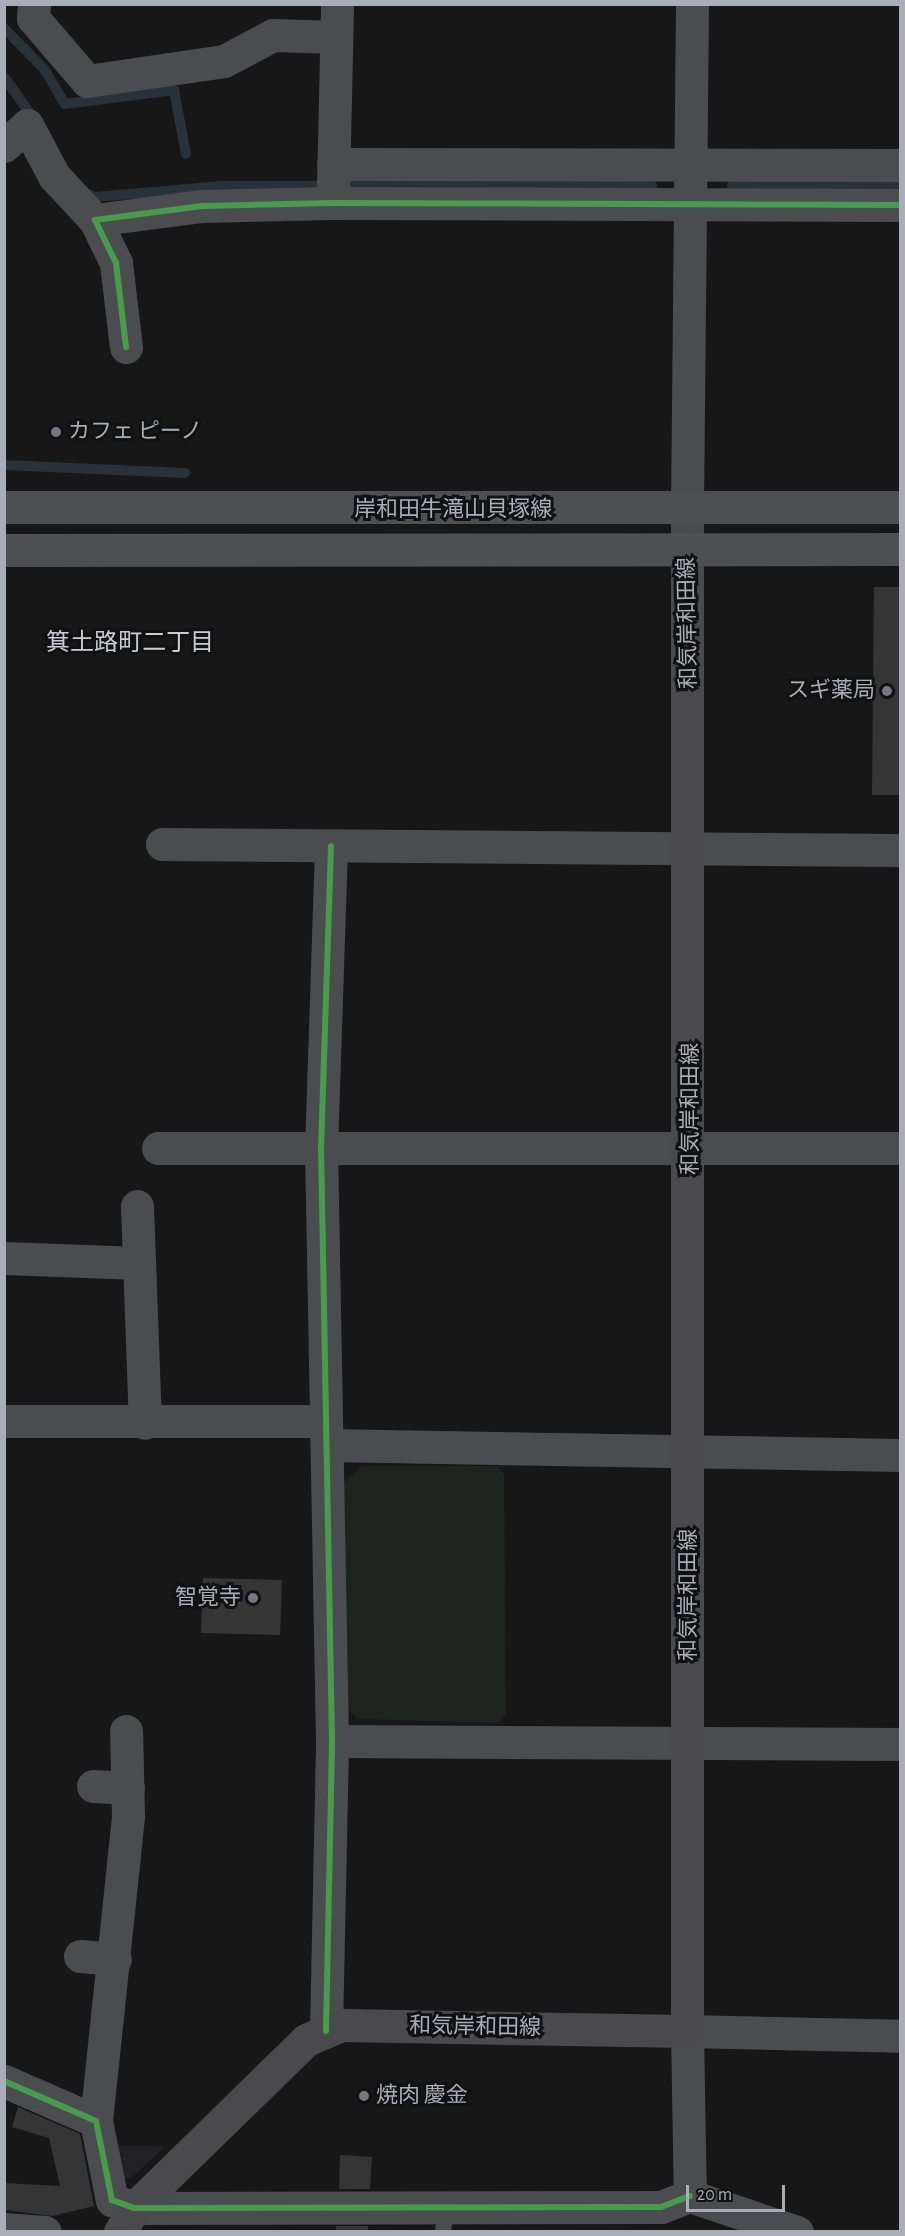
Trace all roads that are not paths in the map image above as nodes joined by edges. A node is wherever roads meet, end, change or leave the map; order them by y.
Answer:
1 (34, 4) edge
2 (337, 4) edge
3 (692, 4) edge
4 (336, 38) junction
5 (4, 146) edge
6 (692, 165) junction
7 (900, 165) edge
8 (333, 185) junction
9 (692, 204) junction
10 (900, 205) edge
11 (95, 220) junction
12 (126, 347) dead end
13 (4, 507) edge
14 (900, 507) edge
15 (687, 508) junction
16 (687, 547) junction
17 (900, 549) edge
18 (4, 550) edge
19 (162, 844) dead end
20 (331, 846) junction
21 (900, 850) edge
22 (692, 852) junction
23 (690, 1144) junction
24 (158, 1148) dead end
25 (900, 1148) edge
26 (321, 1149) junction
27 (137, 1206) dead end
28 (4, 1258) edge
29 (139, 1263) junction
30 (4, 1421) edge
31 (145, 1422) junction
32 (326, 1433) junction
33 (690, 1455) junction
34 (900, 1455) edge
35 (126, 1731) dead end
36 (332, 1741) junction
37 (689, 1742) junction
38 (900, 1744) edge
39 (93, 1786) dead end
40 (128, 1788) junction
41 (80, 1956) dead end
42 (115, 1959) junction
43 (326, 2031) junction
44 (687, 2031) junction
45 (900, 2036) edge
46 (4, 2080) edge
47 (96, 2121) junction
48 (690, 2196) junction
49 (127, 2220) edge
50 (445, 2220) edge
51 (629, 2220) edge
52 (4, 2229) edge
53 (45, 2232) edge
54 (797, 2232) edge

1 - 4 street
2 - 4 street
3 - 6 street
4 - 8 street
5 - 11 street
6 - 7 street
6 - 8 street
6 - 9 street
8 - 9 street
8 - 11 street
9 - 10 street
9 - 15 street
11 - 12 street
13 - 15 main road, 岸和田牛滝山貝塚線
14 - 15 main road, 岸和田牛滝山貝塚線
15 - 16 main road, 和気岸和田線
16 - 17 main road, 岸和田牛滝山貝塚線
16 - 18 main road, 岸和田牛滝山貝塚線
16 - 22 main road, 和気岸和田線
19 - 20 street
20 - 22 street
20 - 26 street
21 - 22 street
22 - 23 main road, 和気岸和田線
23 - 25 street
23 - 26 street
23 - 33 main road, 和気岸和田線
24 - 26 street
26 - 32 street
27 - 29 street
28 - 29 street
29 - 31 street
30 - 31 street
31 - 32 street
32 - 33 street
32 - 36 street
33 - 34 street
33 - 37 main road, 和気岸和田線
35 - 40 street
36 - 37 street
36 - 43 street
37 - 38 street
37 - 44 main road, 和気岸和田線
39 - 40 street
40 - 42 street
41 - 42 street
42 - 47 street
43 - 44 main road, 和気岸和田線
43 - 49 main road, 和気岸和田線
44 - 45 street
44 - 48 street
46 - 47 street
47 - 49 street
48 - 51 street
48 - 54 street
49 - 50 street
50 - 51 street
52 - 53 street

